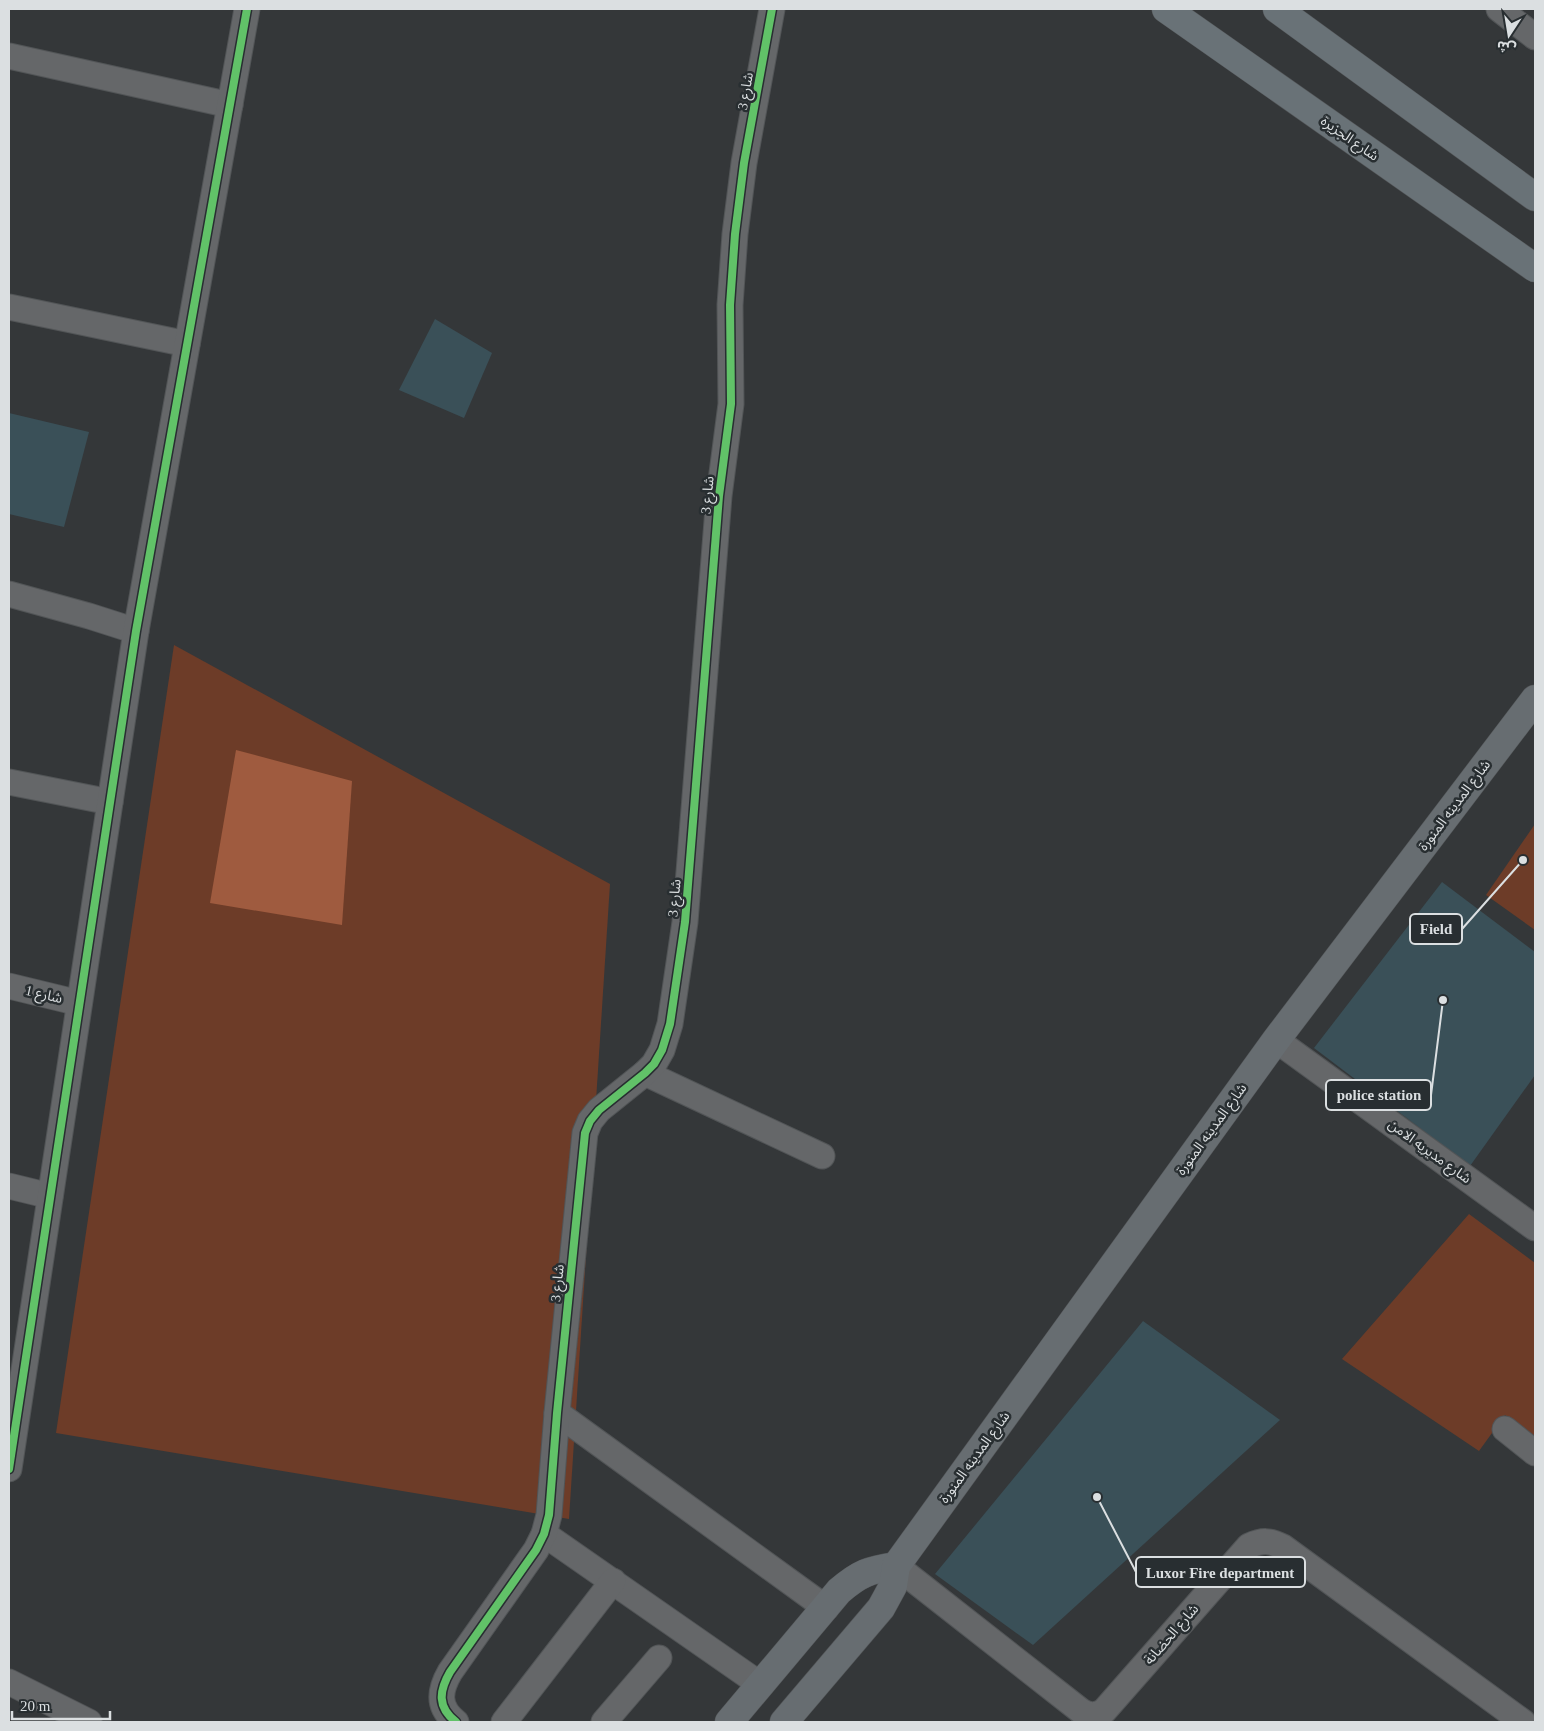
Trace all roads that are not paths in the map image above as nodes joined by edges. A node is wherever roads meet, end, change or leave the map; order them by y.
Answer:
1 (247, 9) edge
2 (772, 9) edge
3 (1166, 9) edge
4 (1277, 9) edge
5 (1499, 9) edge
6 (1535, 37) edge
7 (9, 56) edge
8 (230, 105) junction
9 (1535, 197) edge
10 (1535, 268) edge
11 (9, 307) edge
12 (187, 344) junction
13 (9, 594) edge
14 (136, 631) junction
15 (1535, 698) edge
16 (9, 782) edge
17 (110, 802) junction
18 (9, 986) edge
19 (79, 1003) junction
20 (1276, 1040) junction
21 (645, 1073) junction
22 (822, 1156) dead end
23 (9, 1186) edge
24 (50, 1196) junction
25 (1535, 1228) edge
26 (20, 1323) edge
27 (557, 1413) junction
28 (1505, 1429) dead end
29 (1535, 1453) edge
30 (9, 1469) edge
31 (544, 1534) junction
32 (896, 1566) junction
33 (613, 1581) junction
34 (826, 1608) junction
35 (659, 1658) dead end
36 (9, 1682) edge
37 (761, 1685) junction
38 (90, 1722) edge
39 (456, 1722) edge
40 (504, 1722) edge
41 (604, 1722) edge
42 (729, 1722) edge
43 (784, 1722) edge
44 (1523, 1722) edge

1 - 8 street
2 - 21 street, شارع 3
3 - 10 main road, شارع الجزيرة
4 - 9 main road
5 - 6 street
7 - 8 street
8 - 12 street
11 - 12 street
12 - 14 street
13 - 14 street
14 - 17 street
15 - 20 main road, شارع المدينه المنورة
16 - 17 street
17 - 19 street
18 - 19 street, شارع 1
19 - 24 street
20 - 25 street, شارع مديريه الامن
20 - 32 main road, شارع المدينه المنورة
21 - 22 street
21 - 27 street, شارع 3
23 - 24 street
24 - 26 street
26 - 30 street
27 - 31 street, شارع 3
27 - 34 street
28 - 29 street
31 - 33 street
31 - 39 street, شارع 3
32 - 34 main road
32 - 43 main road, شارع المدينه المنورة
32 - 44 street, شارع الحضانة
33 - 37 street
33 - 40 street
34 - 37 main road
35 - 41 street
36 - 38 street
37 - 42 main road

